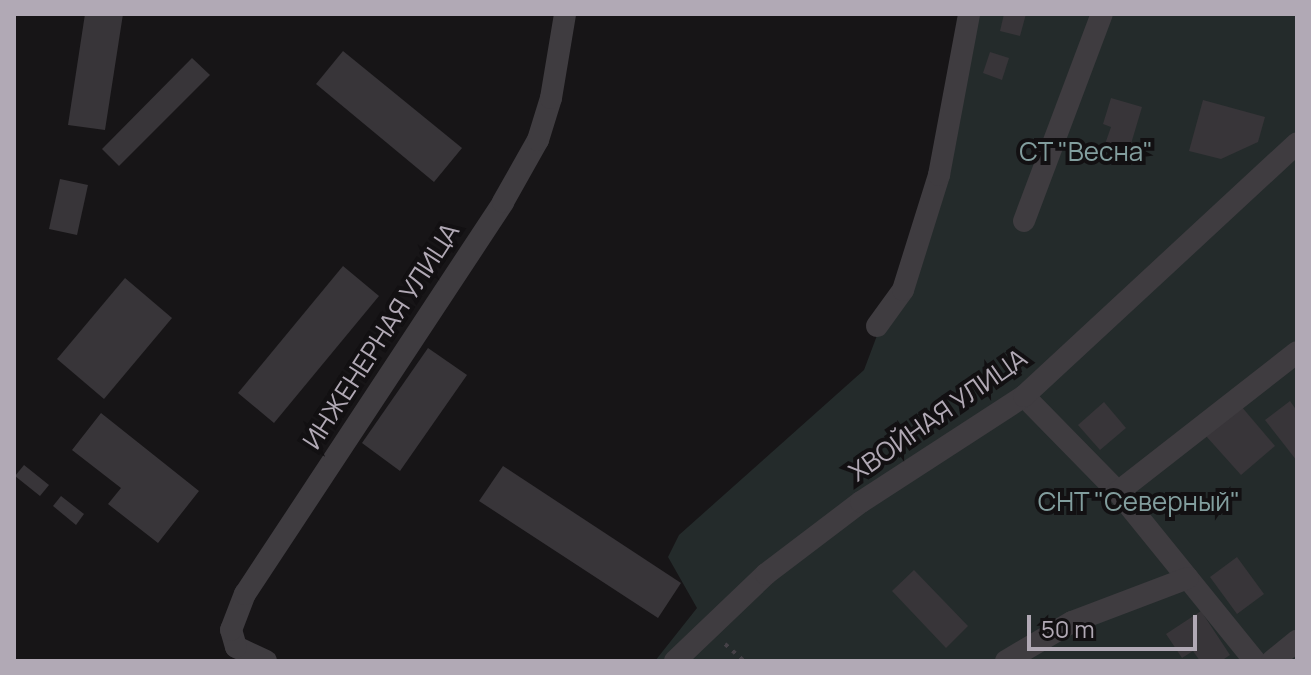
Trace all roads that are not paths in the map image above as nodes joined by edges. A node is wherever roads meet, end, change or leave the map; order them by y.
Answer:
1 (565, 14) edge
2 (969, 14) edge
3 (1102, 14) edge
4 (1297, 143) edge
5 (1024, 221) dead end
6 (877, 326) dead end
7 (1297, 352) edge
8 (1024, 396) junction
9 (1118, 492) junction
10 (1188, 578) junction
11 (1297, 641) edge
12 (266, 661) edge
13 (675, 661) edge
14 (1006, 661) edge
15 (1255, 661) edge
16 (1272, 661) edge

1 - 12 street, ИНЖЕНЕРНАЯ УЛИЦА
2 - 6 street
3 - 5 street
4 - 8 street, ХВОЙНАЯ УЛИЦА
7 - 9 street
8 - 9 street
8 - 13 street, ХВОЙНАЯ УЛИЦА
9 - 10 street
10 - 14 street
10 - 15 street
11 - 16 street

